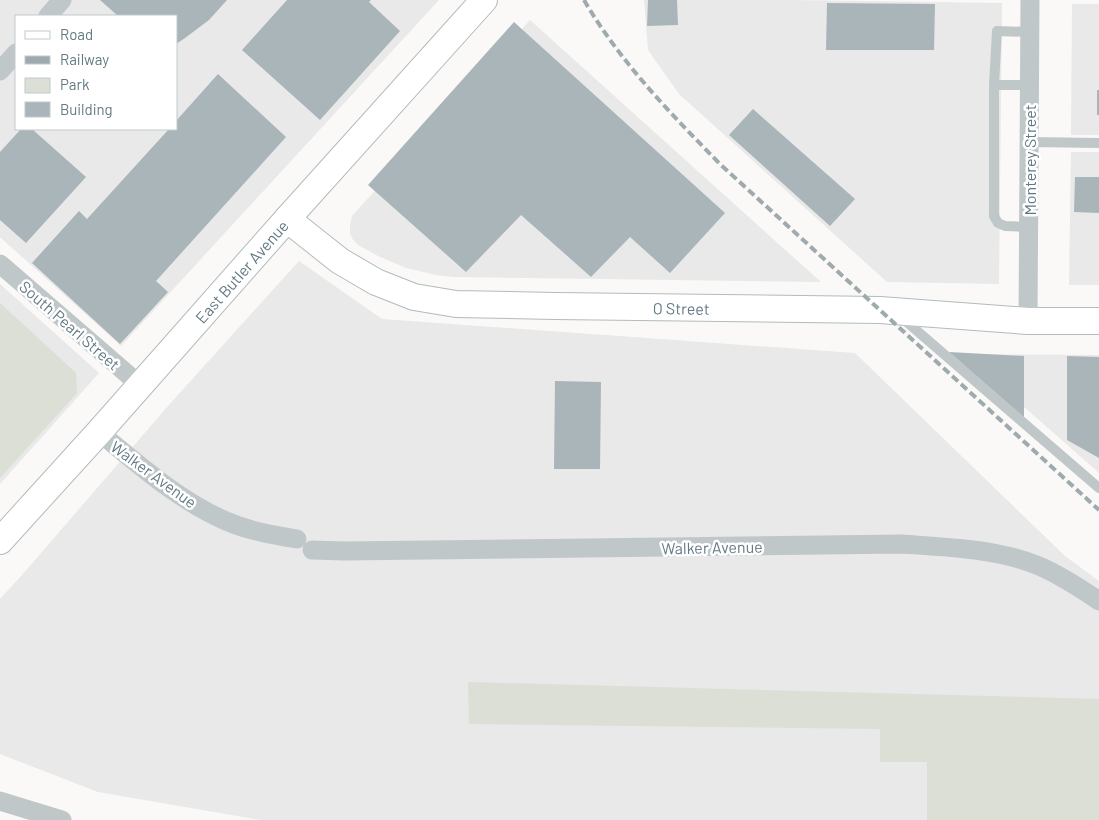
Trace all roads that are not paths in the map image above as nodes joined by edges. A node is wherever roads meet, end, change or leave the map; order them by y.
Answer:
1 (62, 0) edge
2 (484, 0) edge
3 (1030, 0) edge
4 (49, 15) edge
5 (1030, 32) junction
6 (15, 54) edge
7 (0, 71) edge
8 (994, 85) junction
9 (1030, 85) junction
10 (1029, 142) junction
11 (1099, 143) edge
12 (287, 219) junction
13 (1029, 227) junction
14 (0, 264) edge
15 (896, 312) junction
16 (1028, 321) junction
17 (1099, 321) edge
18 (140, 386) junction
19 (99, 432) junction
20 (1099, 488) edge
21 (297, 539) dead end
22 (0, 541) edge
23 (312, 550) dead end
24 (1099, 601) edge
25 (0, 801) edge
26 (62, 820) edge

1 - 4 street
2 - 12 street, East Butler Avenue
3 - 5 street, Monterey Street
5 - 8 lane
5 - 9 street, Monterey Street
6 - 7 street
8 - 9 lane
8 - 13 lane
9 - 10 street, Monterey Street
10 - 11 lane
10 - 13 street, Monterey Street
12 - 15 street, O Street
12 - 18 street, East Butler Avenue
13 - 16 street, Monterey Street
14 - 18 street, South Pearl Street
15 - 16 street, O Street
15 - 20 lane
16 - 17 street, O Street
18 - 19 street, East Butler Avenue
19 - 21 street, Walker Avenue
19 - 22 street, East Butler Avenue
23 - 24 street, Walker Avenue
25 - 26 street

